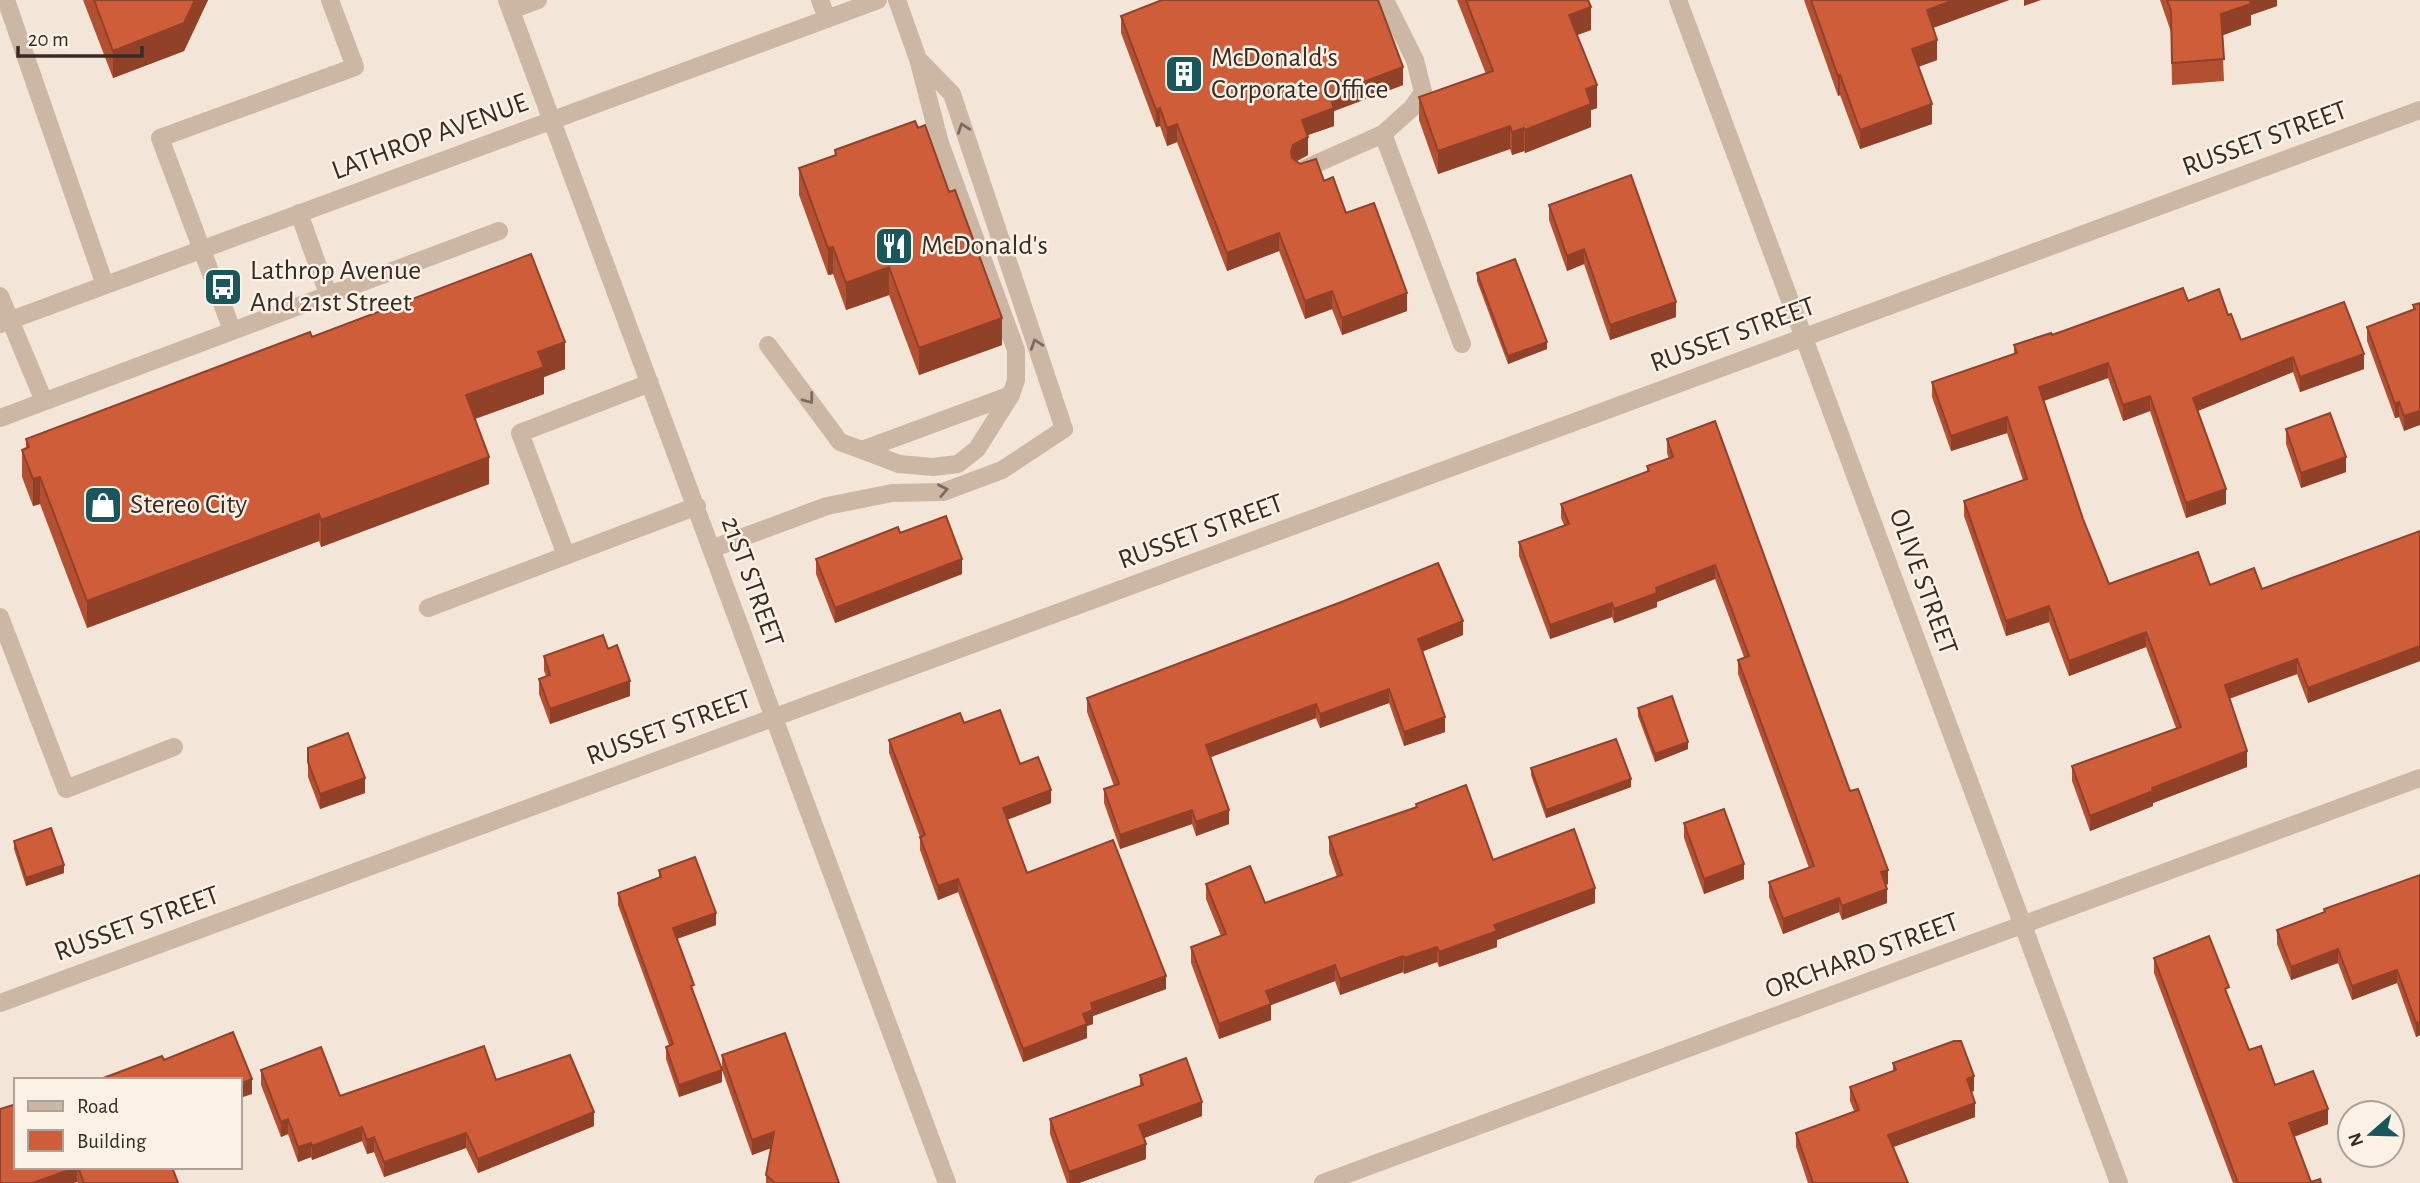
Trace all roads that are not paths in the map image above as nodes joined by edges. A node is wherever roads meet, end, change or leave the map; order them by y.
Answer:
1 (6, 0) edge
2 (330, 0) edge
3 (538, 0) edge
4 (820, 0) edge
5 (878, 0) edge
6 (897, 0) edge
7 (1385, 0) edge
8 (1678, 0) edge
9 (509, 5) edge
10 (827, 19) junction
11 (918, 59) junction
12 (2420, 110) edge
13 (552, 120) junction
14 (1383, 134) junction
15 (1302, 170) edge
16 (299, 212) junction
17 (499, 231) dead end
18 (202, 250) junction
19 (106, 285) junction
20 (328, 294) junction
21 (0, 296) edge
22 (4, 323) edge
23 (232, 330) junction
24 (1804, 337) junction
25 (1462, 344) dead end
26 (768, 345) dead end
27 (650, 383) junction
28 (1011, 395) junction
29 (44, 401) junction
30 (0, 418) edge
31 (862, 450) junction
32 (933, 467) junction
33 (891, 493) junction
34 (696, 506) junction
35 (711, 549) junction
36 (566, 555) junction
37 (428, 608) dead end
38 (0, 617) edge
39 (774, 717) junction
40 (174, 747) dead end
41 (2420, 778) edge
42 (2023, 925) junction
43 (0, 1003) edge
44 (947, 1183) edge
45 (1323, 1183) edge
46 (2119, 1183) edge

1 - 19 street
2 - 18 street
3 - 9 street
4 - 10 street
5 - 10 street, LATHROP AVENUE
6 - 11 street
7 - 14 street
8 - 24 street, OLIVE STREET
9 - 13 street, 21ST STREET
10 - 13 street, LATHROP AVENUE
11 - 28 street
33 -> 11 street
12 - 24 street, RUSSET STREET
13 - 16 street, LATHROP AVENUE
13 - 27 street, 21ST STREET
14 - 15 street
14 - 25 street
16 - 18 street, LATHROP AVENUE
16 - 20 street
17 - 20 street
18 - 19 street, LATHROP AVENUE
18 - 23 street
19 - 22 street, LATHROP AVENUE
20 - 23 street
21 - 22 street
22 - 29 street
23 - 29 street
24 - 39 street, RUSSET STREET
24 - 42 street, OLIVE STREET
26 -> 31 street
27 - 34 street, 21ST STREET
27 - 36 street
28 - 31 street
28 - 32 street
29 - 30 street
31 - 32 street
32 - 33 street
33 - 35 street
34 - 35 street, 21ST STREET
34 - 36 street
35 - 39 street, 21ST STREET
36 - 37 street
38 - 40 street
39 - 43 street, RUSSET STREET
39 - 44 street, 21ST STREET
41 - 42 street, ORCHARD STREET
42 - 45 street, ORCHARD STREET
42 - 46 street, OLIVE STREET

